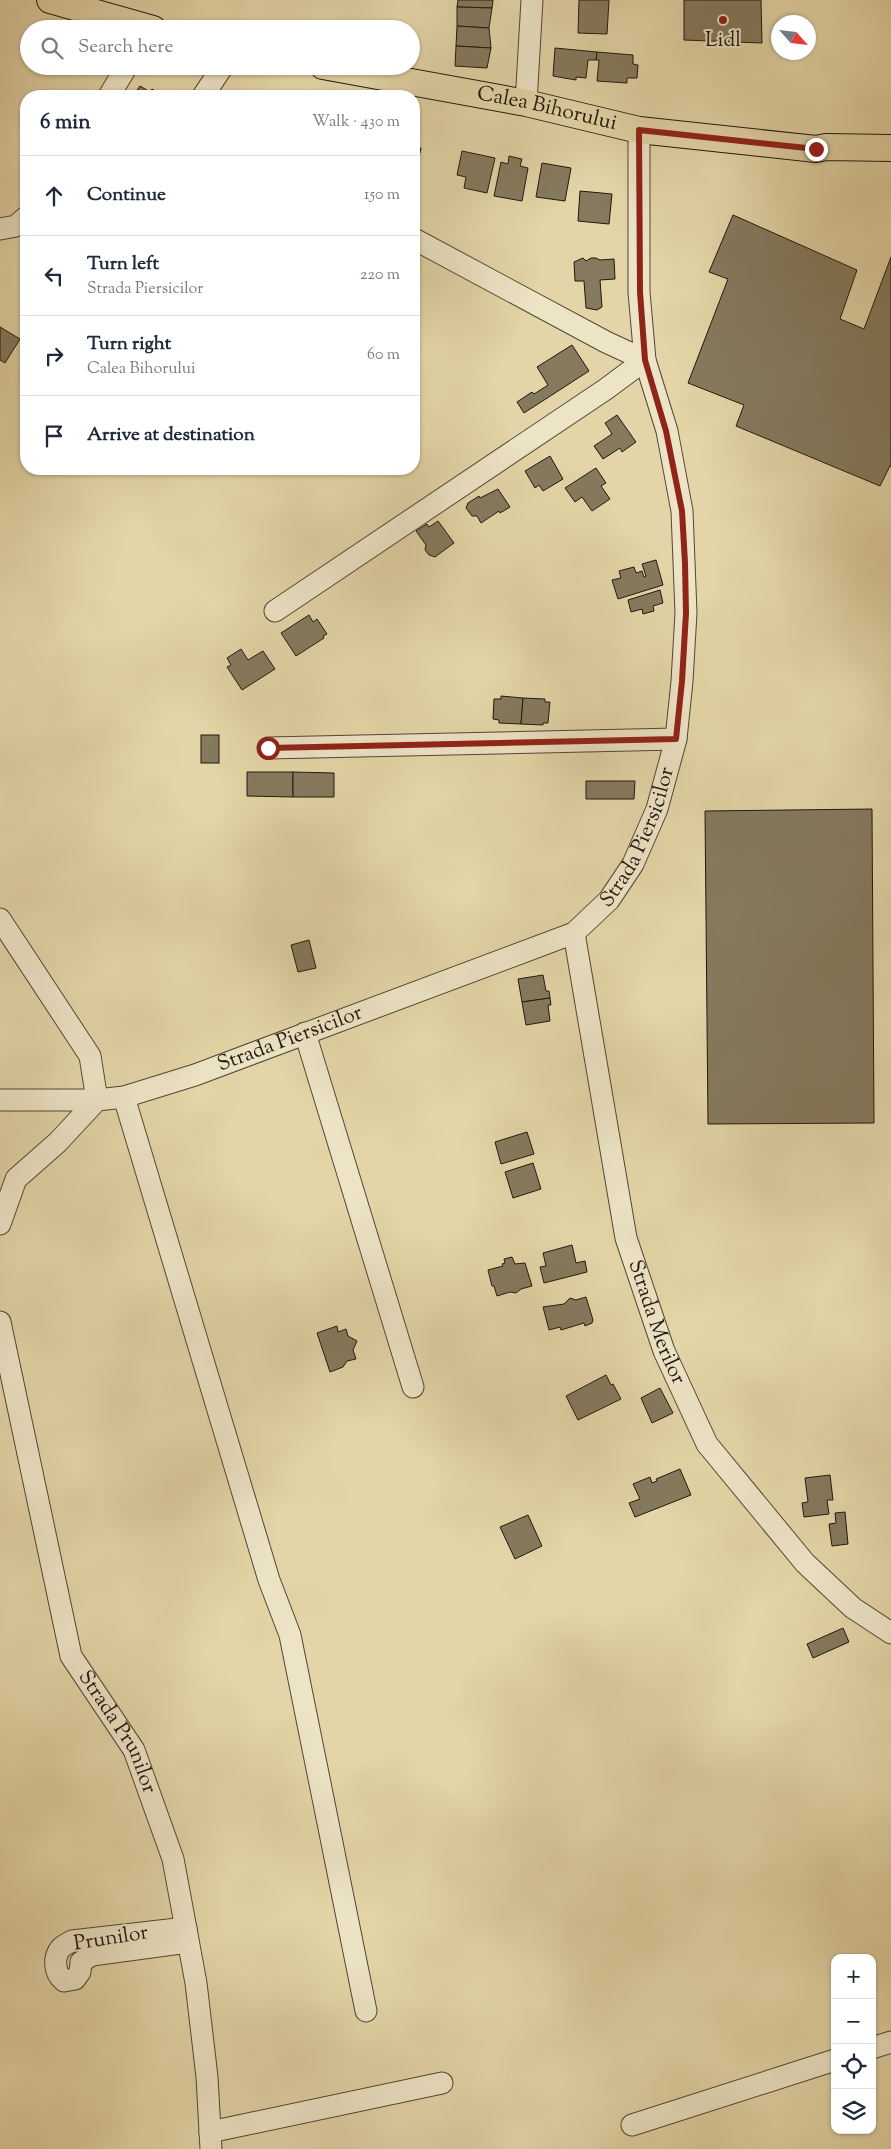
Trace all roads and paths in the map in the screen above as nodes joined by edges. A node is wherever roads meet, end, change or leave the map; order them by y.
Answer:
1 (532, 0) edge
2 (64, 2) edge
3 (124, 20) edge
4 (122, 75) edge
5 (217, 75) edge
6 (372, 75) edge
7 (113, 90) edge
8 (207, 90) edge
9 (526, 103) junction
10 (639, 130) junction
11 (891, 148) edge
12 (20, 222) edge
13 (0, 228) edge
14 (420, 242) edge
15 (645, 360) junction
16 (275, 611) dead end
17 (676, 739) junction
18 (268, 748) dead end
19 (0, 919) edge
20 (574, 933) junction
21 (305, 1033) junction
22 (124, 1096) junction
23 (0, 1100) edge
24 (97, 1100) junction
25 (0, 1224) edge
26 (0, 1322) edge
27 (413, 1387) dead end
28 (15, 1400) junction
29 (0, 1418) edge
30 (891, 1633) edge
31 (187, 1935) junction
32 (366, 2010) dead end
33 (891, 2042) edge
34 (876, 2047) edge
35 (831, 2061) edge
36 (442, 2083) dead end
37 (632, 2126) dead end
38 (210, 2140) edge

1 - 9 street
2 - 3 main road
4 - 7 street
5 - 8 street
6 - 9 main road, Calea Bihorului
9 - 10 main road, Calea Bihorului
10 - 11 main road, Calea Bihorului
10 - 15 street, Strada Piersicilor
12 - 13 street
14 - 15 street
15 - 16 street
15 - 17 street, Strada Piersicilor
17 - 18 street
17 - 20 street, Strada Piersicilor
19 - 24 street
20 - 21 street, Strada Piersicilor
20 - 30 street, Strada Merilor
21 - 22 street, Strada Piersicilor
21 - 27 street
22 - 24 street, Strada Piersicilor
22 - 32 street
23 - 24 street, Strada Piersicilor
24 - 25 street
26 - 28 street, Strada Prunilor
28 - 29 street
28 - 31 street, Strada Prunilor
31 - 31 street, Prunilor
31 - 38 street, Strada Prunilor
33 - 34 street
35 - 37 street
36 - 38 street

